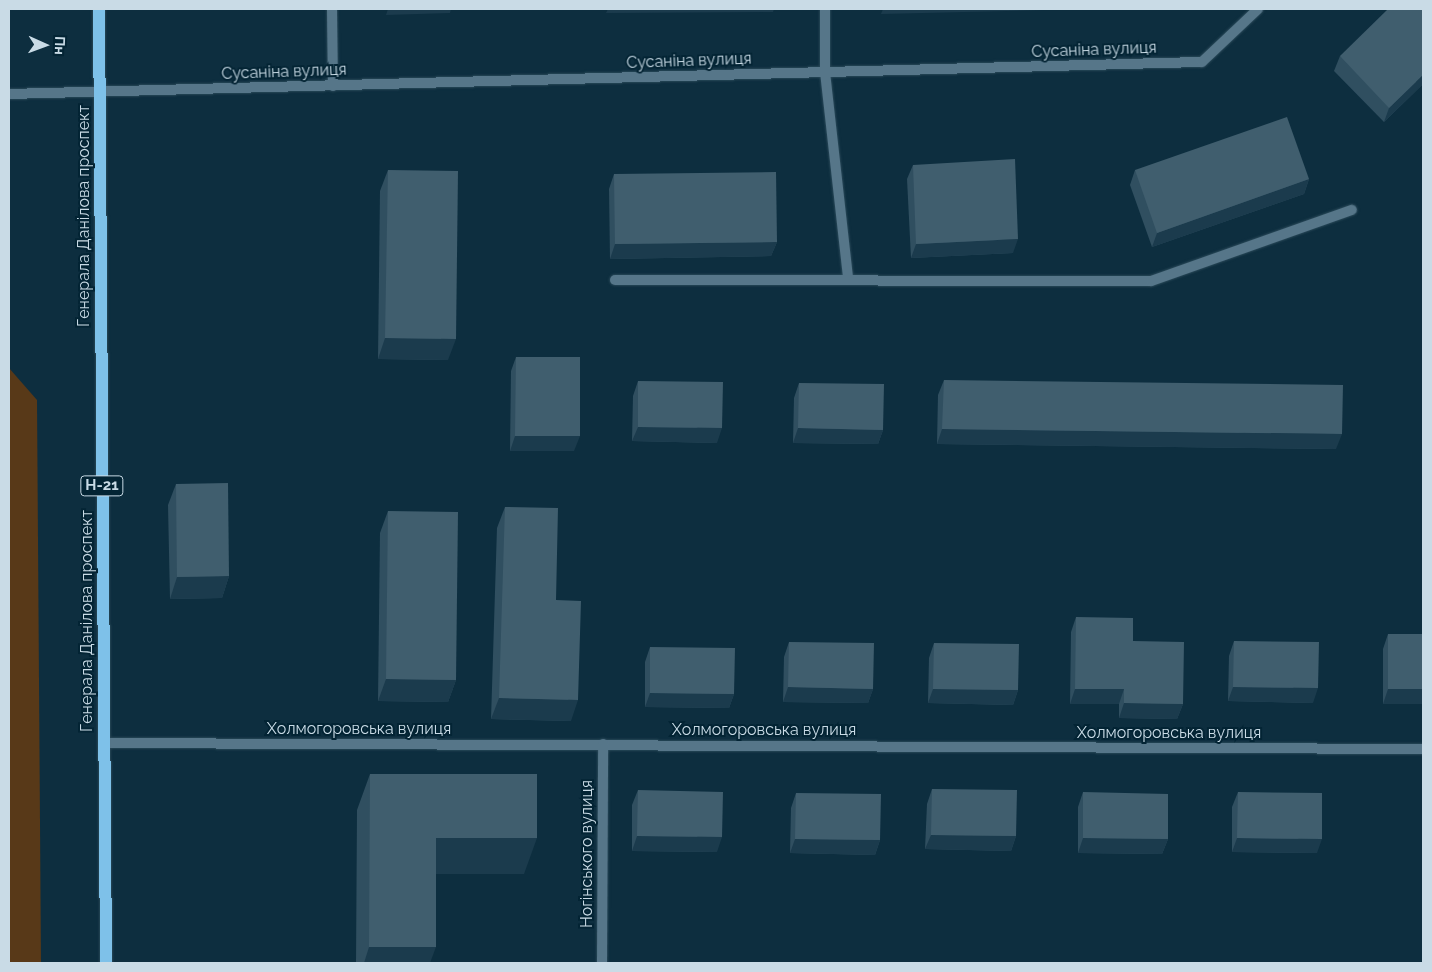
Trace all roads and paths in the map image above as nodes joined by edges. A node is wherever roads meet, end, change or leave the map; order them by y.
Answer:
1 (99, 9) edge
2 (332, 9) edge
3 (825, 9) edge
4 (1258, 9) edge
5 (825, 72) junction
6 (332, 86) junction
7 (99, 92) junction
8 (9, 94) edge
9 (1352, 210) dead end
10 (848, 278) junction
11 (615, 280) dead end
12 (104, 743) junction
13 (603, 744) junction
14 (1423, 749) edge
15 (106, 963) edge
16 (602, 963) edge

1 - 7 main road, Генерала Данілова проспект / Н-21
2 - 6 street
3 - 5 street
4 - 5 street, Сусаніна вулиця
5 - 6 street, Сусаніна вулиця
5 - 10 street
6 - 7 street, Сусаніна вулиця
7 - 8 street, Сусаніна вулиця
7 - 12 main road, Генерала Данілова проспект / Н-21
9 - 10 street
10 - 11 street
12 - 13 street, Холмогоровська вулиця
12 - 15 main road, Генерала Данілова проспект / Н-21
13 - 14 street, Холмогоровська вулиця
13 - 16 street, Ногінського вулиця

